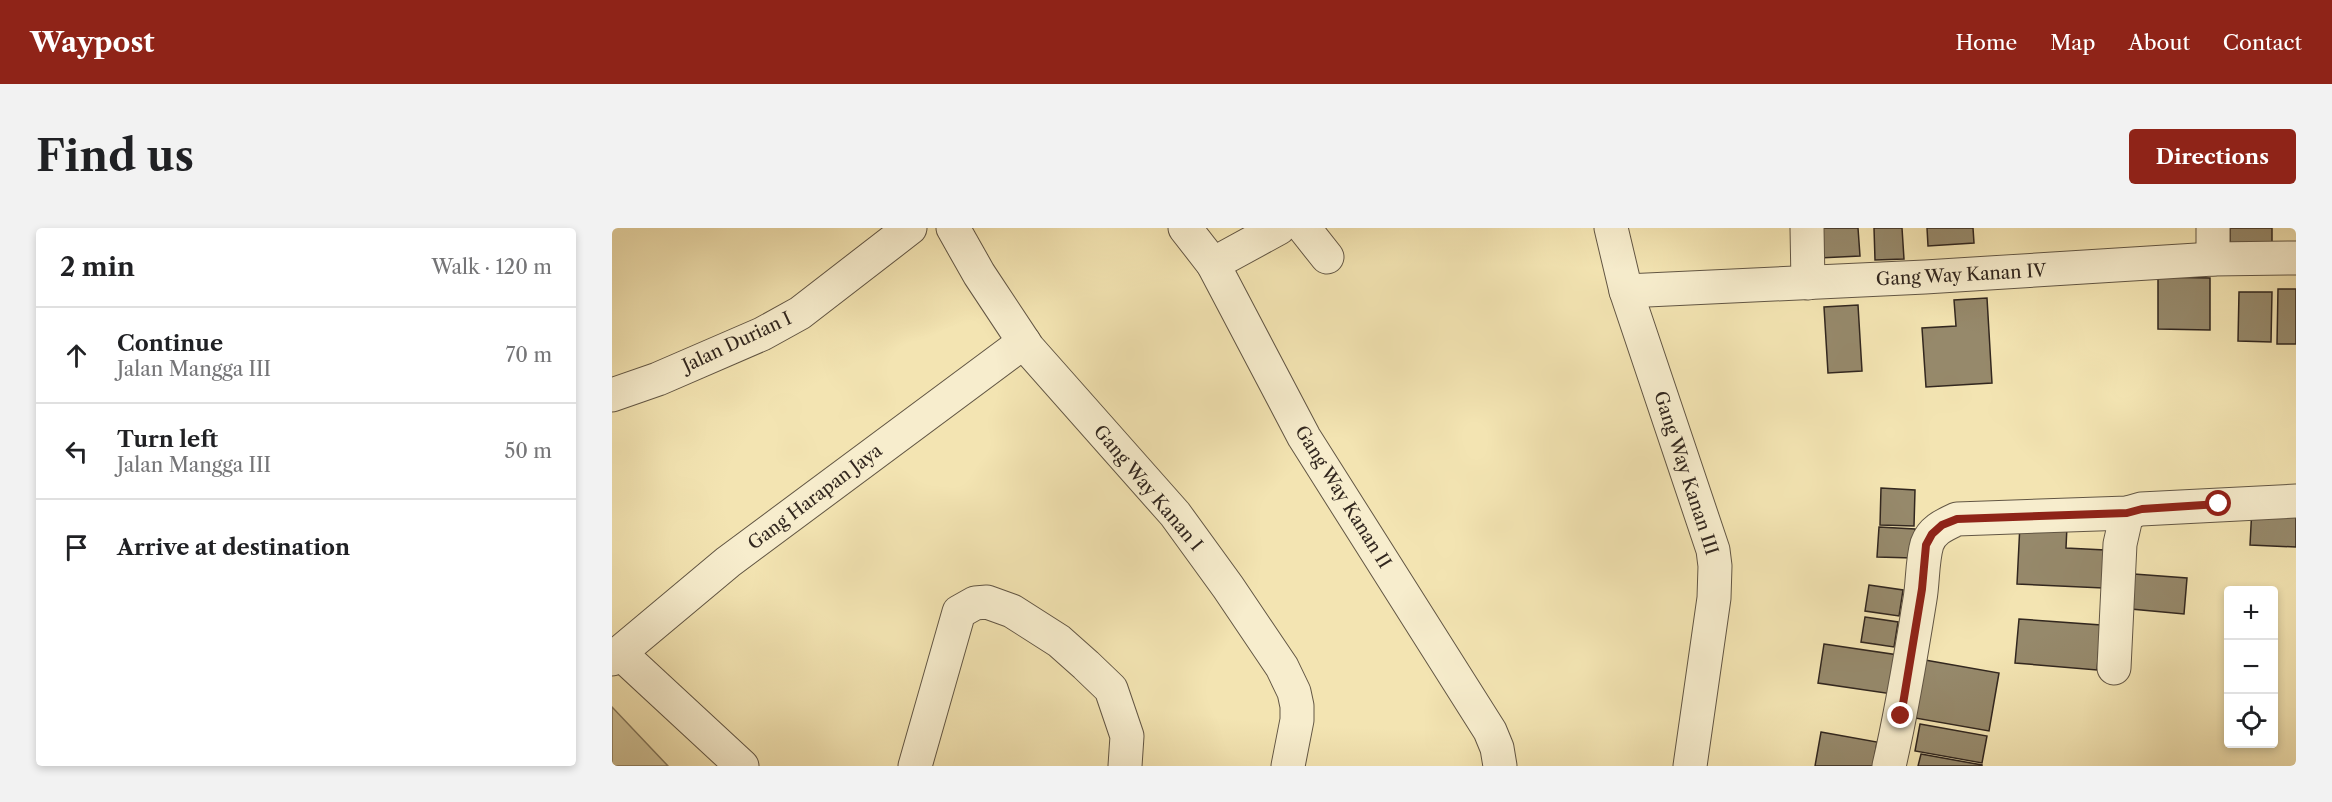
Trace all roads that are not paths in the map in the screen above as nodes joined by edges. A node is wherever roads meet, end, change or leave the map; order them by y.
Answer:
1 (910, 228) edge
2 (953, 228) edge
3 (1185, 228) edge
4 (1279, 228) edge
5 (1304, 228) edge
6 (1611, 228) edge
7 (1807, 228) edge
8 (2212, 243) edge
9 (1327, 257) dead end
10 (2296, 258) edge
11 (1213, 264) junction
12 (1808, 283) junction
13 (1626, 291) junction
14 (1024, 342) junction
15 (612, 395) edge
16 (2296, 501) edge
17 (2127, 513) junction
18 (616, 656) edge
19 (2114, 669) dead end
20 (741, 766) edge
21 (915, 766) edge
22 (1125, 766) edge
23 (1288, 766) edge
24 (1500, 766) edge
25 (1690, 766) edge
26 (1889, 766) edge

1 - 15 street, Jalan Durian I
2 - 14 street, Gang Way Kanan I
3 - 11 street, Gang Way Kanan II
4 - 11 street
5 - 9 street
6 - 13 street, Gang Way Kanan III
7 - 12 street
8 - 10 street, Gang Way Kanan IV
8 - 12 street, Gang Way Kanan IV
11 - 24 street, Gang Way Kanan II
12 - 13 street, Gang Way Kanan IV
13 - 25 street, Gang Way Kanan III
14 - 18 street, Gang Harapan Jaya
14 - 23 street, Gang Way Kanan I
16 - 17 street
17 - 19 street
17 - 26 street
18 - 20 street
21 - 22 street

